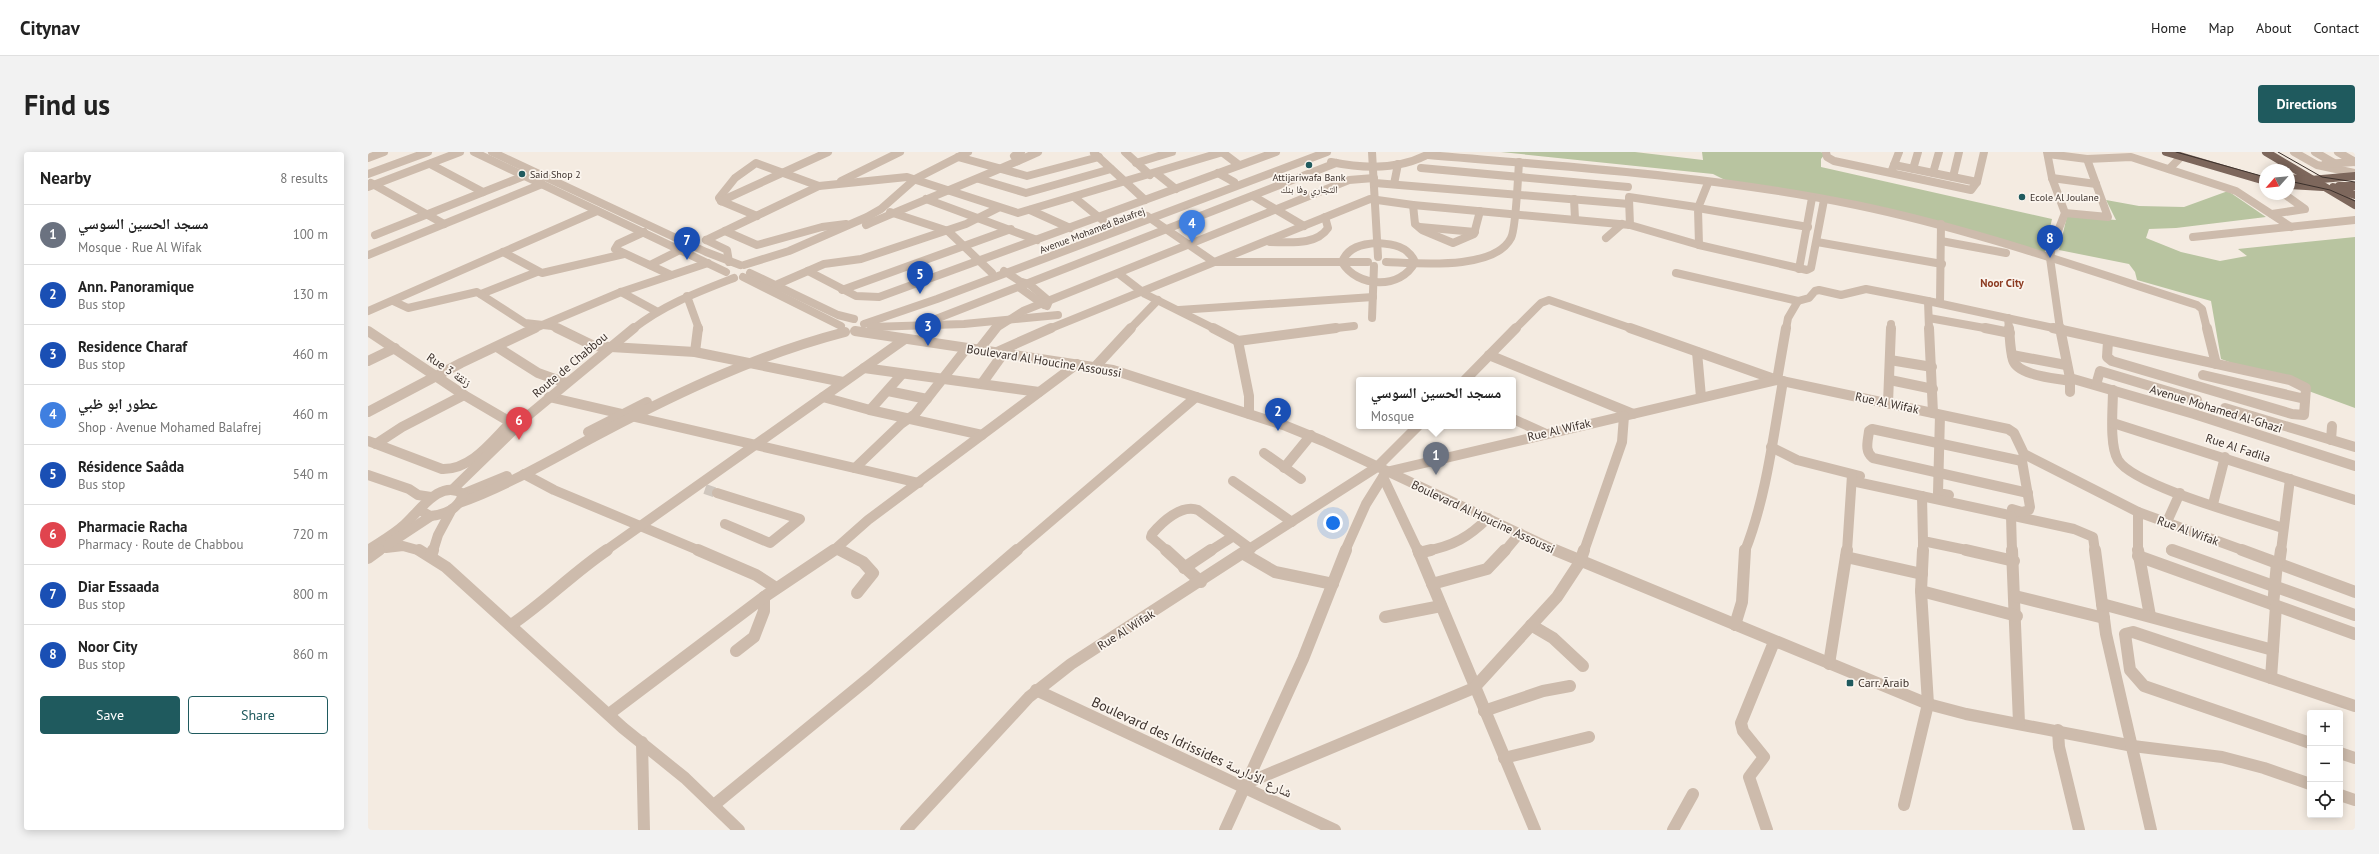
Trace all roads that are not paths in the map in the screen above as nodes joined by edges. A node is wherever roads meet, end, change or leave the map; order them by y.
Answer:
1 (384, 152) edge
2 (428, 152) edge
3 (460, 152) edge
4 (474, 152) edge
5 (492, 152) edge
6 (828, 152) edge
7 (900, 152) edge
8 (968, 152) edge
9 (1021, 152) edge
10 (1038, 152) edge
11 (1093, 152) edge
12 (1125, 152) edge
13 (1172, 152) edge
14 (1222, 152) edge
15 (1276, 152) edge
16 (1327, 152) edge
17 (1372, 152) edge
18 (1826, 152) edge
19 (1899, 152) edge
20 (1918, 152) edge
21 (1939, 152) edge
22 (1960, 152) edge
23 (1982, 152) edge
24 (2166, 152) edge
25 (2266, 152) edge
26 (2273, 152) edge
27 (2294, 152) edge
28 (2315, 152) edge
29 (2338, 152) edge
30 (2047, 153) edge
31 (1311, 154) edge
32 (2184, 154) edge
33 (1428, 155) edge
34 (958, 157) junction
35 (1099, 157) junction
36 (368, 158) edge
37 (2087, 159) junction
38 (1018, 161) junction
39 (1519, 162) junction
40 (2355, 162) edge
41 (1136, 163) junction
42 (1336, 163) junction
43 (430, 164) junction
44 (1398, 164) junction
45 (2282, 164) edge
46 (2334, 164) junction
47 (1239, 165) junction
48 (1894, 165) junction
49 (2317, 165) junction
50 (1374, 166) junction
51 (1002, 168) junction
52 (1913, 169) junction
53 (2169, 169) junction
54 (1111, 170) junction
55 (2339, 171) junction
56 (783, 172) junction
57 (1625, 172) junction
58 (2295, 172) edge
59 (1218, 173) junction
60 (1933, 173) junction
61 (2355, 173) edge
62 (368, 174) edge
63 (1153, 174) junction
64 (1891, 174) junction
65 (524, 176) junction
66 (2355, 176) edge
67 (1419, 177) junction
68 (1953, 177) junction
69 (2259, 177) edge
70 (2347, 177) junction
71 (1518, 178) junction
72 (2052, 178) junction
73 (915, 179) junction
74 (978, 179) junction
75 (2295, 179) edge
76 (1375, 180) junction
77 (1125, 182) junction
78 (1234, 182) junction
79 (1977, 182) junction
80 (2313, 182) junction
81 (1708, 183) junction
82 (370, 184) edge
83 (542, 184) junction
84 (1394, 184) junction
85 (2096, 184) junction
86 (2295, 184) edge
87 (834, 185) junction
88 (819, 186) junction
89 (2355, 186) edge
90 (1628, 187) junction
91 (1176, 189) junction
92 (2334, 190) junction
93 (947, 191) junction
94 (483, 192) junction
95 (1517, 195) junction
96 (1253, 196) junction
97 (2355, 196) edge
98 (1074, 197) junction
99 (1812, 198) junction
100 (926, 199) junction
101 (1574, 199) junction
102 (1145, 200) junction
103 (1374, 200) junction
104 (1824, 200) junction
105 (2292, 200) edge
106 (722, 201) junction
107 (1629, 201) junction
108 (2355, 205) edge
109 (1413, 206) junction
110 (998, 208) junction
111 (1698, 208) junction
112 (881, 209) junction
113 (1277, 209) junction
114 (1030, 210) junction
115 (597, 211) junction
116 (1480, 211) junction
117 (892, 212) junction
118 (2066, 213) junction
119 (427, 214) junction
120 (1515, 214) junction
121 (2272, 214) junction
122 (757, 216) junction
123 (1099, 217) junction
124 (1148, 217) junction
125 (1325, 217) junction
126 (981, 218) junction
127 (1575, 219) junction
128 (2355, 220) edge
129 (444, 224) junction
130 (850, 224) junction
131 (1626, 224) junction
132 (1940, 224) junction
133 (1304, 226) junction
134 (1416, 226) junction
135 (1808, 227) junction
136 (2291, 227) junction
137 (1070, 228) junction
138 (1111, 228) junction
139 (1011, 229) junction
140 (1166, 230) junction
141 (725, 231) junction
142 (948, 231) junction
143 (644, 232) junction
144 (1476, 232) junction
145 (371, 233) edge
146 (2193, 237) dead end
147 (820, 238) junction
148 (1606, 238) dead end
149 (1037, 240) junction
150 (1941, 241) junction
151 (1266, 242) junction
152 (1817, 242) junction
153 (1377, 243) junction
154 (392, 245) junction
155 (965, 245) junction
156 (1699, 245) junction
157 (1189, 246) junction
158 (680, 250) junction
159 (503, 252) junction
160 (1454, 252) junction
161 (2006, 253) dead end
162 (624, 254) junction
163 (368, 255) edge
164 (778, 255) junction
165 (1378, 257) junction
166 (2050, 258) junction
167 (729, 262) junction
168 (980, 262) junction
169 (1216, 262) junction
170 (1342, 262) junction
171 (1386, 262) junction
172 (1415, 262) junction
173 (708, 263) junction
174 (1371, 264) junction
175 (1942, 264) junction
176 (650, 265) junction
177 (742, 265) junction
178 (1799, 269) junction
179 (808, 271) junction
180 (1004, 271) junction
181 (537, 272) junction
182 (726, 273) junction
183 (748, 273) junction
184 (992, 273) junction
185 (1676, 273) dead end
186 (1119, 274) junction
187 (672, 275) junction
188 (734, 278) junction
189 (1373, 281) junction
190 (778, 284) junction
191 (1024, 285) junction
192 (842, 290) junction
193 (621, 292) junction
194 (697, 292) junction
195 (1141, 292) junction
196 (481, 294) junction
197 (687, 296) junction
198 (1373, 297) junction
199 (1158, 300) junction
200 (393, 301) junction
201 (1798, 301) junction
202 (1928, 301) junction
203 (1940, 303) junction
204 (1045, 304) junction
205 (1179, 310) junction
206 (368, 311) edge
207 (656, 311) junction
208 (1058, 315) junction
209 (1372, 318) dead end
210 (1929, 318) junction
211 (2008, 318) junction
212 (1006, 320) junction
213 (1066, 322) junction
214 (862, 323) junction
215 (546, 324) junction
216 (923, 324) junction
217 (1891, 324) dead end
218 (909, 325) junction
219 (1354, 326) dead end
220 (845, 329) junction
221 (2060, 330) junction
222 (368, 331) edge
223 (2010, 333) junction
224 (900, 337) junction
225 (1238, 341) junction
226 (2108, 341) junction
227 (497, 347) junction
228 (395, 348) junction
229 (609, 348) junction
230 (966, 350) junction
231 (978, 351) junction
232 (695, 352) junction
233 (1697, 352) junction
234 (999, 354) junction
235 (2012, 355) junction
236 (1489, 356) junction
237 (740, 360) junction
238 (1890, 360) junction
239 (2200, 361) junction
240 (368, 362) edge
241 (750, 363) junction
242 (1077, 364) junction
243 (2216, 364) junction
244 (2066, 365) junction
245 (1095, 367) junction
246 (1932, 367) junction
247 (864, 368) junction
248 (902, 374) junction
249 (2203, 375) junction
250 (436, 376) junction
251 (1468, 377) edge
252 (942, 379) junction
253 (2070, 379) junction
254 (1780, 380) junction
255 (1890, 380) junction
256 (843, 382) junction
257 (983, 382) junction
258 (566, 383) junction
259 (2096, 385) junction
260 (2200, 387) junction
261 (1933, 389) junction
262 (2113, 390) junction
263 (888, 391) junction
264 (1039, 392) junction
265 (2070, 392) dead end
266 (464, 395) junction
267 (549, 397) junction
268 (823, 397) junction
269 (1196, 397) junction
270 (1701, 397) junction
271 (927, 399) junction
272 (2305, 399) junction
273 (2197, 400) junction
274 (1888, 403) junction
275 (2225, 408) dead end
276 (870, 410) junction
277 (368, 412) edge
278 (622, 414) junction
279 (1249, 414) junction
280 (1936, 414) junction
281 (2194, 414) junction
282 (1629, 415) junction
283 (633, 417) junction
284 (909, 419) junction
285 (1516, 420) edge
286 (2113, 423) junction
287 (513, 424) junction
288 (2332, 426) dead end
289 (1416, 429) edge
290 (1544, 433) junction
291 (982, 435) junction
292 (1311, 435) junction
293 (2332, 440) junction
294 (372, 442) edge
295 (1940, 444) junction
296 (754, 446) junction
297 (1771, 447) junction
298 (2355, 447) edge
299 (1264, 453) dead end
300 (2023, 457) junction
301 (2225, 457) junction
302 (2355, 466) edge
303 (855, 468) junction
304 (1284, 468) junction
305 (1382, 472) junction
306 (1939, 473) junction
307 (524, 474) junction
308 (368, 475) edge
309 (1852, 477) junction
310 (1300, 479) dead end
311 (2290, 479) junction
312 (1233, 481) dead end
313 (918, 483) junction
314 (452, 490) junction
315 (717, 493) tunnel mouth
316 (1938, 493) junction
317 (2028, 493) junction
318 (2180, 493) junction
319 (1922, 496) junction
320 (431, 497) junction
321 (2355, 500) edge
322 (458, 502) junction
323 (2213, 504) junction
324 (420, 510) junction
325 (2138, 512) junction
326 (431, 516) junction
327 (2011, 516) junction
328 (1488, 518) junction
329 (1292, 522) junction
330 (725, 524) dead end
331 (2166, 524) junction
332 (642, 527) junction
333 (2283, 528) junction
334 (1520, 533) junction
335 (1232, 537) junction
336 (1923, 541) junction
337 (386, 548) junction
338 (837, 549) junction
339 (368, 550) edge
340 (2171, 550) dead end
341 (1248, 552) junction
342 (1419, 553) junction
343 (431, 556) junction
344 (2138, 556) junction
345 (1846, 557) junction
346 (368, 558) edge
347 (2014, 561) junction
348 (1580, 562) junction
349 (2278, 564) junction
350 (1184, 568) junction
351 (1922, 574) junction
352 (1201, 582) junction
353 (1333, 584) junction
354 (1432, 584) junction
355 (2275, 587) junction
356 (776, 588) junction
357 (1921, 591) junction
358 (2355, 592) edge
359 (857, 593) dead end
360 (2015, 596) junction
361 (764, 597) junction
362 (2102, 604) junction
363 (2274, 605) junction
364 (1441, 606) junction
365 (2355, 615) edge
366 (2017, 616) junction
367 (2150, 616) junction
368 (1385, 617) dead end
369 (2104, 618) junction
370 (511, 625) junction
371 (1531, 625) junction
372 (1735, 625) junction
373 (2355, 634) edge
374 (1774, 642) junction
375 (2273, 650) junction
376 (736, 651) dead end
377 (1829, 664) junction
378 (1584, 666) dead end
379 (2272, 678) junction
380 (1570, 686) dead end
381 (1474, 688) junction
382 (1036, 690) junction
383 (1928, 704) junction
384 (2355, 706) edge
385 (1484, 711) junction
386 (609, 714) junction
387 (2019, 723) junction
388 (2058, 730) junction
389 (1589, 737) dead end
390 (642, 742) junction
391 (2307, 742) edge
392 (2133, 746) junction
393 (2343, 754) edge
394 (1504, 758) junction
395 (2355, 758) edge
396 (2307, 783) edge
397 (1246, 786) junction
398 (1693, 794) dead end
399 (2343, 795) edge
400 (2355, 800) edge
401 (714, 805) junction
402 (1904, 805) dead end
403 (644, 830) edge
404 (739, 830) edge
405 (906, 830) edge
406 (1225, 830) edge
407 (1336, 830) edge
408 (1535, 830) edge
409 (1673, 830) edge
410 (1767, 830) edge
411 (2079, 830) edge
412 (2151, 830) edge

1 - 36 street
2 - 62 street
3 - 43 street
4 - 65 street
5 - 167 street
6 - 56 street
7 - 87 street
8 - 34 street
9 - 38 street
10 - 38 street
11 - 35 street
12 - 41 street
13 - 41 street
14 - 47 street
14 - 63 street
15 - 47 street
16 - 31 street, Avenue Mohamed Balafrej
17 - 50 street
18 - 64 street
19 - 48 street
20 - 52 street
21 - 60 street
22 - 68 street
23 - 79 street
24 - 32 main road
25 - 45 main road
26 - 80 main road
27 - 49 street
28 - 46 street
29 - 40 street
30 - 37 street
30 - 72 street
31 - 42 street
31 - 78 street, Avenue Mohamed Balafrej
31 - 124 street, Avenue Mohamed Balafrej
32 - 53 street
32 - 69 main road
33 - 39 street
33 - 44 street
33 - 67 street
34 - 51 street
34 - 73 street
35 - 51 street
35 - 54 street
37 - 53 street
37 - 85 street
38 - 51 street
39 - 57 street
39 - 71 street
40 - 46 street
41 - 63 street
42 - 50 street
42 - 96 street
43 - 82 street
43 - 94 street
44 - 50 street
44 - 84 street
46 - 49 street
47 - 59 street
48 - 52 street
48 - 64 street
49 - 55 street
50 - 76 street
51 - 74 street
52 - 60 street
53 - 121 street
54 - 74 street
54 - 77 street
55 - 61 street
55 - 70 street
56 - 88 street
56 - 106 street
56 - 106 street
57 - 81 street
57 - 90 street
58 - 80 main road
59 - 78 street
59 - 91 street
60 - 68 street
63 - 77 street
63 - 91 street
64 - 79 street
65 - 83 street
65 - 94 street
66 - 70 main road
67 - 71 street
67 - 84 street
67 - 95 street
68 - 79 street
70 - 80 main road
71 - 90 street
71 - 95 street
72 - 85 street
72 - 118 street
73 - 87 street
73 - 93 street
73 - 112 street
74 - 93 street
75 - 80 main road
76 - 84 street
76 - 103 street
76 - 113 street
77 - 98 street
77 - 102 street
78 - 124 street, Avenue Mohamed Balafrej
80 - 86 main road
80 - 92 main road
80 - 92 main road
80 - 92 main road
81 - 99 street
81 - 111 street
82 - 119 street
83 - 115 street
83 - 129 street
85 - 118 street
87 - 88 street
88 - 122 street
89 - 92 main road
90 - 107 street
91 - 102 street
92 - 97 main road
92 - 108 main road
93 - 100 street
93 - 110 street
94 - 119 street
95 - 101 street
95 - 120 street
96 - 113 street
96 - 140 street
98 - 114 street
98 - 123 street
99 - 104 street
99 - 135 street
100 - 117 street
100 - 126 street
101 - 107 street
101 - 127 street
102 - 123 street
103 - 109 street
103 - 125 street
103 - 153 street
104 - 132 street
104 - 152 street
105 - 121 street
106 - 122 street
107 - 111 street
107 - 131 street
109 - 116 street
109 - 134 street
110 - 114 street
110 - 126 street
111 - 135 street
111 - 156 street
112 - 117 street
112 - 130 street
113 - 133 street
113 - 157 street
114 - 137 street
115 - 143 street
115 - 159 street
116 - 120 street
116 - 144 street
117 - 142 street
117 - 147 street
118 - 166 street
119 - 129 street
119 - 145 street
120 - 127 street
120 - 160 street
121 - 136 street
122 - 141 street
123 - 137 street
123 - 138 street
124 - 138 street, Avenue Mohamed Balafrej
124 - 140 street
124 - 180 street, Avenue Mohamed Balafrej
125 - 133 street
125 - 151 street
126 - 139 street
126 - 142 street
127 - 131 street
128 - 136 street
129 - 154 street
130 - 141 street
130 - 147 street
131 - 148 street
131 - 156 street
132 - 150 street
132 - 166 street
133 - 151 street
134 - 144 street
134 - 160 street
135 - 178 street
136 - 146 street
137 - 149 street
138 - 180 street, Avenue Mohamed Balafrej
139 - 149 street
139 - 155 street
140 - 157 street
140 - 191 street
141 - 167 street
142 - 155 street
142 - 179 street
143 - 158 street
143 - 162 street
144 - 160 street
145 - 154 street
147 - 164 street
149 - 168 street
150 - 161 street
150 - 175 street
151 - 169 street
152 - 175 street
152 - 178 street
153 - 165 street
153 - 170 street
153 - 172 street
154 - 163 street
155 - 168 street
155 - 192 street
156 - 178 street
157 - 169 street
157 - 186 street
158 - 173 street
158 - 176 street
159 - 181 street
159 - 200 street
160 - 172 street
162 - 176 street
162 - 181 street
164 - 177 street
164 - 183 street
165 - 171 street
165 - 174 street
166 - 221 street
166 - 243 street
167 - 177 street
168 - 184 street
168 - 192 street
169 - 170 street
169 - 195 street
170 - 174 street
170 - 189 street
171 - 172 street
171 - 174 street
172 - 189 street
173 - 182 street
173 - 187 street
174 - 189 street
175 - 203 street
176 - 187 street
177 - 182 street, Route de Chabbou
177 - 183 street
179 - 190 street
179 - 192 street
180 - 184 street, Avenue Mohamed Balafrej
180 - 191 street
180 - 214 street, Avenue Mohamed Balafrej
181 - 196 street
182 - 188 street
182 - 194 street, Route de Chabbou
183 - 188 street
183 - 190 street, Boulevard Al Houcine Assoussi
183 - 220 street, Boulevard Al Houcine Assoussi
184 - 214 street, Avenue Mohamed Balafrej
185 - 201 street
186 - 195 street
186 - 204 street
187 - 193 street
188 - 194 street, Route de Chabbou
189 - 198 street
190 - 214 street, Boulevard Al Houcine Assoussi
191 - 204 street
191 - 216 street
193 - 207 street
193 - 215 street
194 - 197 street, Route de Chabbou
195 - 199 street
195 - 213 street
196 - 200 street
196 - 215 street
197 - 207 street, Route de Chabbou
197 - 232 street
198 - 205 street
198 - 209 street
199 - 205 street
199 - 245 street
200 - 206 street
201 - 202 street
201 - 254 street
202 - 203 street
202 - 210 street
203 - 211 street
204 - 208 street
204 - 212 street
205 - 225 street
207 - 229 street, Route de Chabbou
208 - 212 street
208 - 213 street
210 - 223 street
210 - 246 street
211 - 221 street
211 - 223 street
212 - 216 street
212 - 231 street
213 - 234 street
214 - 218 street
214 - 220 street
214 - 220 street
214 - 224 street, Boulevard Al Houcine Assoussi
215 - 227 street
215 - 229 street
216 - 218 street
217 - 238 street
218 - 224 street
219 - 225 street
220 - 224 street, Boulevard Al Houcine Assoussi
220 - 237 street
220 - 241 street
221 - 226 street
221 - 244 street
222 - 228 street, Rue 3 زنقة
223 - 235 street
224 - 230 street, Boulevard Al Houcine Assoussi
224 - 247 street
225 - 279 street
226 - 239 street
226 - 260 street
227 - 250 street
227 - 258 street
228 - 240 street
228 - 250 street, Rue 3 زنقة
229 - 232 street
229 - 258 street, Route de Chabbou
230 - 231 street, Boulevard Al Houcine Assoussi
230 - 252 street
231 - 234 street, Boulevard Al Houcine Assoussi
232 - 237 street
233 - 236 street
233 - 254 street
233 - 270 street
234 - 242 street, Boulevard Al Houcine Assoussi
234 - 257 street
235 - 244 street
235 - 253 street, Avenue Mohamed Al-Ghazi
236 - 251 street
236 - 282 street
237 - 241 street
237 - 278 street
238 - 246 street
238 - 255 street
239 - 243 street
239 - 249 street
241 - 256 street
241 - 283 street
242 - 245 street, Boulevard Al Houcine Assoussi
242 - 264 street
243 - 272 street
244 - 253 street
245 - 269 street, Boulevard Al Houcine Assoussi
246 - 261 street
247 - 248 street
247 - 256 street
248 - 252 street
248 - 263 street
249 - 260 street
249 - 272 street
250 - 266 street, Rue 3 زنقة
250 - 277 street
252 - 257 street
252 - 271 street
253 - 259 street, Avenue Mohamed Al-Ghazi
253 - 265 street
254 - 270 street, Rue Al Wifak
254 - 274 street, Rue Al Wifak
254 - 297 street
255 - 261 street
255 - 274 street
256 - 268 street
257 - 264 street
258 - 267 street, Route de Chabbou
259 - 262 street, Avenue Mohamed Al-Ghazi
259 - 273 street
260 - 272 street
260 - 273 street
261 - 280 street
262 - 281 street, Avenue Mohamed Al-Ghazi
262 - 286 street
263 - 271 street
263 - 276 street
264 - 291 street
266 - 287 street, Rue 3 زنقة
266 - 294 street
267 - 278 street
267 - 287 street, Route de Chabbou
268 - 276 street
268 - 296 street
269 - 279 street, Boulevard Al Houcine Assoussi
269 - 401 street
270 - 282 street, Rue Al Wifak
271 - 284 street
273 - 281 street
274 - 280 street, Rue Al Wifak
275 - 293 street
276 - 284 street
278 - 283 street
278 - 322 street
279 - 292 street, Boulevard Al Houcine Assoussi
280 - 295 street
280 - 300 street, Rue Al Wifak
281 - 302 street, Avenue Mohamed Al-Ghazi
282 - 290 street, Rue Al Wifak
282 - 348 street
283 - 296 street
283 - 307 street
284 - 291 street
284 - 303 street
285 - 290 street
286 - 301 street, Rue Al Fadila
286 - 318 street
287 - 294 street
287 - 314 street, Route de Chabbou
288 - 293 street
289 - 305 street
290 - 305 street, Rue Al Wifak
291 - 313 street
292 - 304 street
292 - 305 street, Boulevard Al Houcine Assoussi
293 - 298 street
295 - 300 street
295 - 306 street
295 - 306 street
296 - 303 street
296 - 332 street
297 - 309 street
297 - 372 street
299 - 304 street
300 - 317 street
300 - 325 street, Rue Al Wifak
301 - 311 street, Rue Al Fadila
301 - 323 street
303 - 313 street
304 - 310 street
305 - 328 street, Boulevard Al Houcine Assoussi
305 - 329 street, Rue Al Wifak
305 - 342 street
305 - 353 street
306 - 316 street
306 - 317 street
307 - 322 street
307 - 332 street
308 - 320 street
309 - 316 street
309 - 319 street
309 - 345 street
311 - 321 street, Rue Al Fadila
311 - 333 street
312 - 329 street
313 - 338 street
314 - 320 street
314 - 322 street
315 - 330 street
316 - 317 street
318 - 323 street
318 - 331 street
319 - 327 street
319 - 336 street
320 - 324 street
322 - 326 street
322 - 343 street
323 - 333 street
324 - 326 street
324 - 339 street
325 - 331 street, Rue Al Wifak
325 - 344 street
326 - 337 street
327 - 347 street
327 - 362 street
328 - 334 street, Boulevard Al Houcine Assoussi
328 - 342 street
329 - 341 street, Rue Al Wifak
331 - 349 street, Rue Al Wifak
332 - 356 street
332 - 370 street
333 - 349 street
334 - 348 street, Boulevard Al Houcine Assoussi
334 - 354 street
335 - 341 street
335 - 350 street
335 - 350 street
336 - 347 street
336 - 351 street
337 - 343 street
337 - 346 street
338 - 356 street
338 - 359 street
340 - 355 street
341 - 352 street, Rue Al Wifak
341 - 353 street
342 - 354 street
343 - 370 street
344 - 363 street
344 - 367 street
345 - 351 street
345 - 377 street
347 - 360 street
348 - 371 street
348 - 372 street, Boulevard Al Houcine Assoussi
349 - 355 street
349 - 358 street, Rue Al Wifak
350 - 352 street
351 - 357 street
352 - 382 street, Rue Al Wifak
353 - 397 street
354 - 364 street
355 - 363 street
355 - 365 street
356 - 361 street
357 - 366 street
357 - 383 street
360 - 366 street
360 - 369 street
361 - 376 street
361 - 386 street
362 - 367 street
362 - 369 street
363 - 373 street
363 - 375 street
364 - 368 street
364 - 381 street
366 - 387 street
367 - 375 street
369 - 392 street
370 - 386 street
371 - 378 street
371 - 381 street
372 - 374 street, Boulevard Al Houcine Assoussi
374 - 377 street, Boulevard Al Houcine Assoussi
374 - 410 street
375 - 379 street
377 - 383 street, Boulevard Al Houcine Assoussi
379 - 384 street
379 - 391 street
380 - 385 street
381 - 385 street
381 - 397 street
382 - 397 street, Boulevard des Idrissides شارع الأدارسة
382 - 405 street, Rue Al Wifak
383 - 387 street, Boulevard Al Houcine Assoussi
383 - 402 street
385 - 394 street
386 - 390 street
387 - 388 street, Boulevard Al Houcine Assoussi
388 - 392 street, Boulevard Al Houcine Assoussi
388 - 411 street
389 - 394 street
390 - 401 street
390 - 403 street
392 - 396 street, Boulevard Al Houcine Assoussi
392 - 412 street
393 - 395 street
394 - 408 street
397 - 406 street
397 - 407 street, Boulevard des Idrissides شارع الأدارسة
398 - 409 street
399 - 400 street
401 - 404 street

